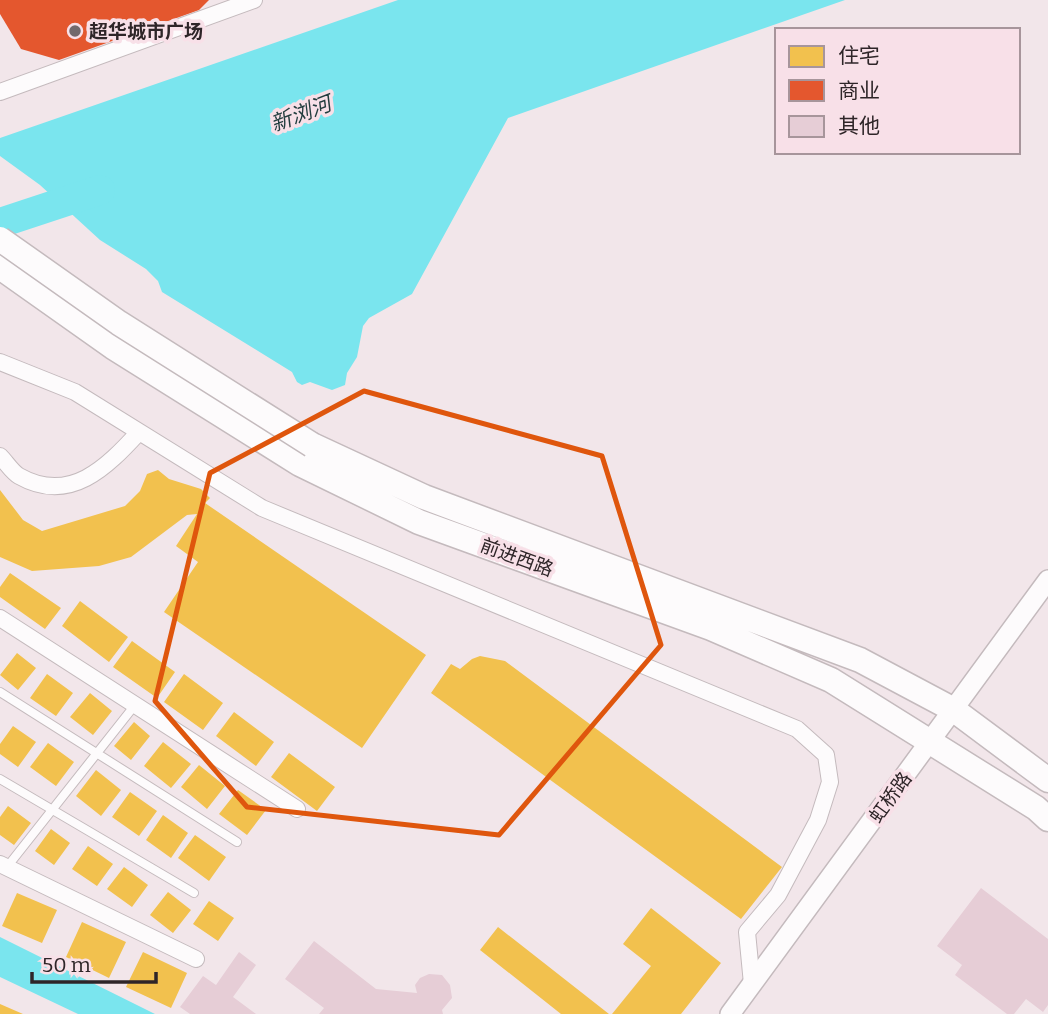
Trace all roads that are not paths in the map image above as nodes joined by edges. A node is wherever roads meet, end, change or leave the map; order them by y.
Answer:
1 (254, 0) edge
2 (0, 92) edge
3 (0, 239) edge
4 (0, 267) edge
5 (0, 362) edge
6 (139, 432) junction
7 (306, 454) junction
8 (0, 456) edge
9 (1048, 580) edge
10 (0, 618) edge
11 (0, 692) edge
12 (135, 705) junction
13 (954, 710) junction
14 (931, 742) junction
15 (98, 752) junction
16 (0, 779) edge
17 (1048, 780) edge
18 (297, 809) dead end
19 (52, 810) junction
20 (1048, 819) edge
21 (237, 842) dead end
22 (3, 865) edge
23 (194, 893) dead end
24 (196, 959) dead end
25 (752, 984) junction
26 (730, 1014) edge

1 - 2 street
3 - 7 main road, 前进西路, bridge
4 - 7 main road, 前进西路
5 - 6 street
6 - 8 street
6 - 25 street
7 - 13 main road, 前进西路
7 - 14 main road, 前进西路
9 - 13 street, 虹桥路
10 - 12 street
11 - 15 lane
12 - 15 lane
12 - 18 street
13 - 14 street, 虹桥路
13 - 17 main road, 前进西路
14 - 20 main road, 前进西路
14 - 25 street, 虹桥路
15 - 19 lane
15 - 21 lane
16 - 19 lane
19 - 22 lane
19 - 23 lane
22 - 24 street
25 - 26 street, 虹桥路

